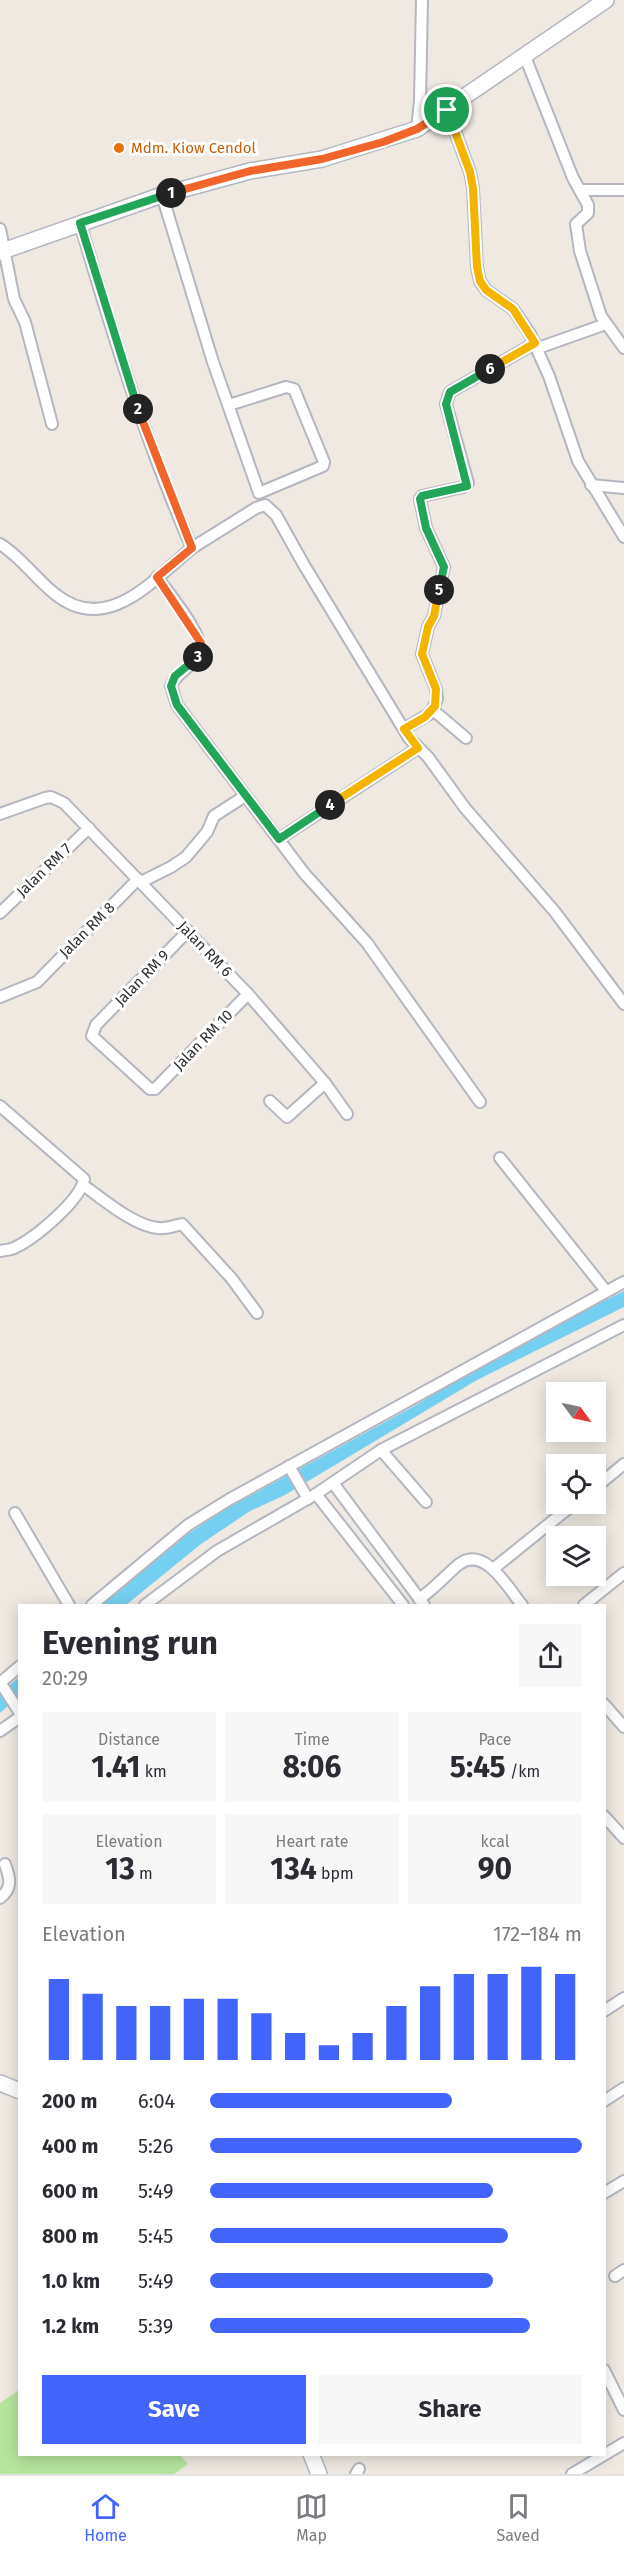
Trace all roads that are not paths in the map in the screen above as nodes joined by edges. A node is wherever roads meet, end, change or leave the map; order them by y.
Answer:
1 (422, 0) edge
2 (606, 0) edge
3 (524, 54) junction
4 (447, 110) junction
5 (417, 129) junction
6 (580, 190) junction
7 (624, 190) edge
8 (162, 195) junction
9 (80, 223) junction
10 (0, 229) edge
11 (2, 252) edge
12 (606, 324) junction
13 (536, 345) junction
14 (624, 348) edge
15 (229, 405) junction
16 (52, 424) dead end
17 (591, 485) junction
18 (624, 488) edge
19 (260, 494) junction
20 (265, 505) junction
21 (624, 537) edge
22 (0, 544) edge
23 (192, 548) junction
24 (157, 577) junction
25 (433, 710) junction
26 (404, 729) junction
27 (466, 738) dead end
28 (418, 748) junction
29 (245, 796) junction
30 (0, 814) edge
31 (89, 828) junction
32 (279, 839) junction
33 (139, 881) junction
34 (0, 913) edge
35 (188, 931) junction
36 (248, 994) junction
37 (0, 997) edge
38 (624, 1004) edge
39 (325, 1083) junction
40 (159, 1087) joint
41 (270, 1101) dead end
42 (480, 1102) dead end
43 (0, 1106) edge
44 (347, 1114) dead end
45 (500, 1158) dead end
46 (83, 1185) junction
47 (0, 1251) edge
48 (624, 1282) edge
49 (606, 1291) junction
50 (257, 1313) dead end
51 (624, 1325) edge
52 (381, 1450) junction
53 (623, 1466) edge
54 (290, 1469) junction
55 (606, 1479) edge
56 (333, 1483) junction
57 (310, 1496) junction
58 (426, 1502) dead end
59 (15, 1513) dead end
60 (561, 1514) edge
61 (493, 1569) junction
62 (624, 1574) edge
63 (422, 1602) edge
64 (153, 1603) edge
65 (68, 1604) edge
66 (93, 1604) edge
67 (402, 1604) edge
68 (521, 1604) edge
69 (585, 1604) edge
70 (18, 1668) edge
71 (1, 1684) edge
72 (606, 1706) edge
73 (18, 1712) edge
74 (18, 1715) edge
75 (624, 1727) edge
76 (0, 1731) edge
77 (606, 1818) edge
78 (624, 1839) edge
79 (5, 1864) dead end
80 (0, 1898) edge
81 (624, 1998) edge
82 (606, 2010) edge
83 (0, 2083) edge
84 (18, 2088) edge
85 (624, 2088) edge
86 (606, 2100) edge
87 (624, 2181) edge
88 (606, 2192) edge
89 (606, 2374) edge
90 (624, 2410) edge
91 (624, 2443) edge
92 (606, 2454) edge
93 (312, 2456) edge
94 (602, 2456) edge
95 (319, 2474) edge
96 (572, 2474) edge

1 - 5 street
2 - 3 main road
3 - 4 main road
3 - 6 street
4 - 5 main road
4 - 13 street
5 - 8 main road
6 - 7 street
6 - 12 street
8 - 9 main road
8 - 15 street
9 - 11 main road
9 - 23 street
10 - 11 street
11 - 16 street
12 - 13 street
12 - 14 street
13 - 17 street
13 - 25 street
15 - 19 street
15 - 19 street
17 - 18 street
17 - 21 street
19 - 20 street
20 - 23 street
20 - 26 street
22 - 24 street
23 - 24 street
24 - 29 street
25 - 26 street
25 - 27 street
26 - 28 street
28 - 32 street
28 - 38 street
29 - 32 street
29 - 33 street, Jalan RM 8
30 - 31 street, Jalan RM 6
31 - 33 street, Jalan RM 6
31 - 34 street, Jalan RM 7
32 - 42 street
33 - 35 street, Jalan RM 6
33 - 37 street, Jalan RM 8
35 - 36 street, Jalan RM 6
35 - 40 street, Jalan RM 9
36 - 39 street, Jalan RM 6
36 - 40 street, Jalan RM 10
39 - 41 street
39 - 44 street, Jalan RM 6
43 - 46 street
45 - 49 street
46 - 47 street
46 - 50 street
48 - 49 street
49 - 54 street
51 - 52 street
52 - 56 street
52 - 58 street
53 - 55 street
54 - 57 street
54 - 66 street
56 - 57 street
56 - 63 street
57 - 64 street
57 - 67 street
59 - 65 street
60 - 61 street
61 - 63 street
61 - 68 street
62 - 69 street
70 - 71 street
71 - 73 street
72 - 75 street
74 - 76 street
77 - 78 street
79 - 80 street
81 - 82 street
83 - 84 main road
85 - 86 street
87 - 88 street
89 - 90 street
91 - 92 street
93 - 95 main road
94 - 96 street

